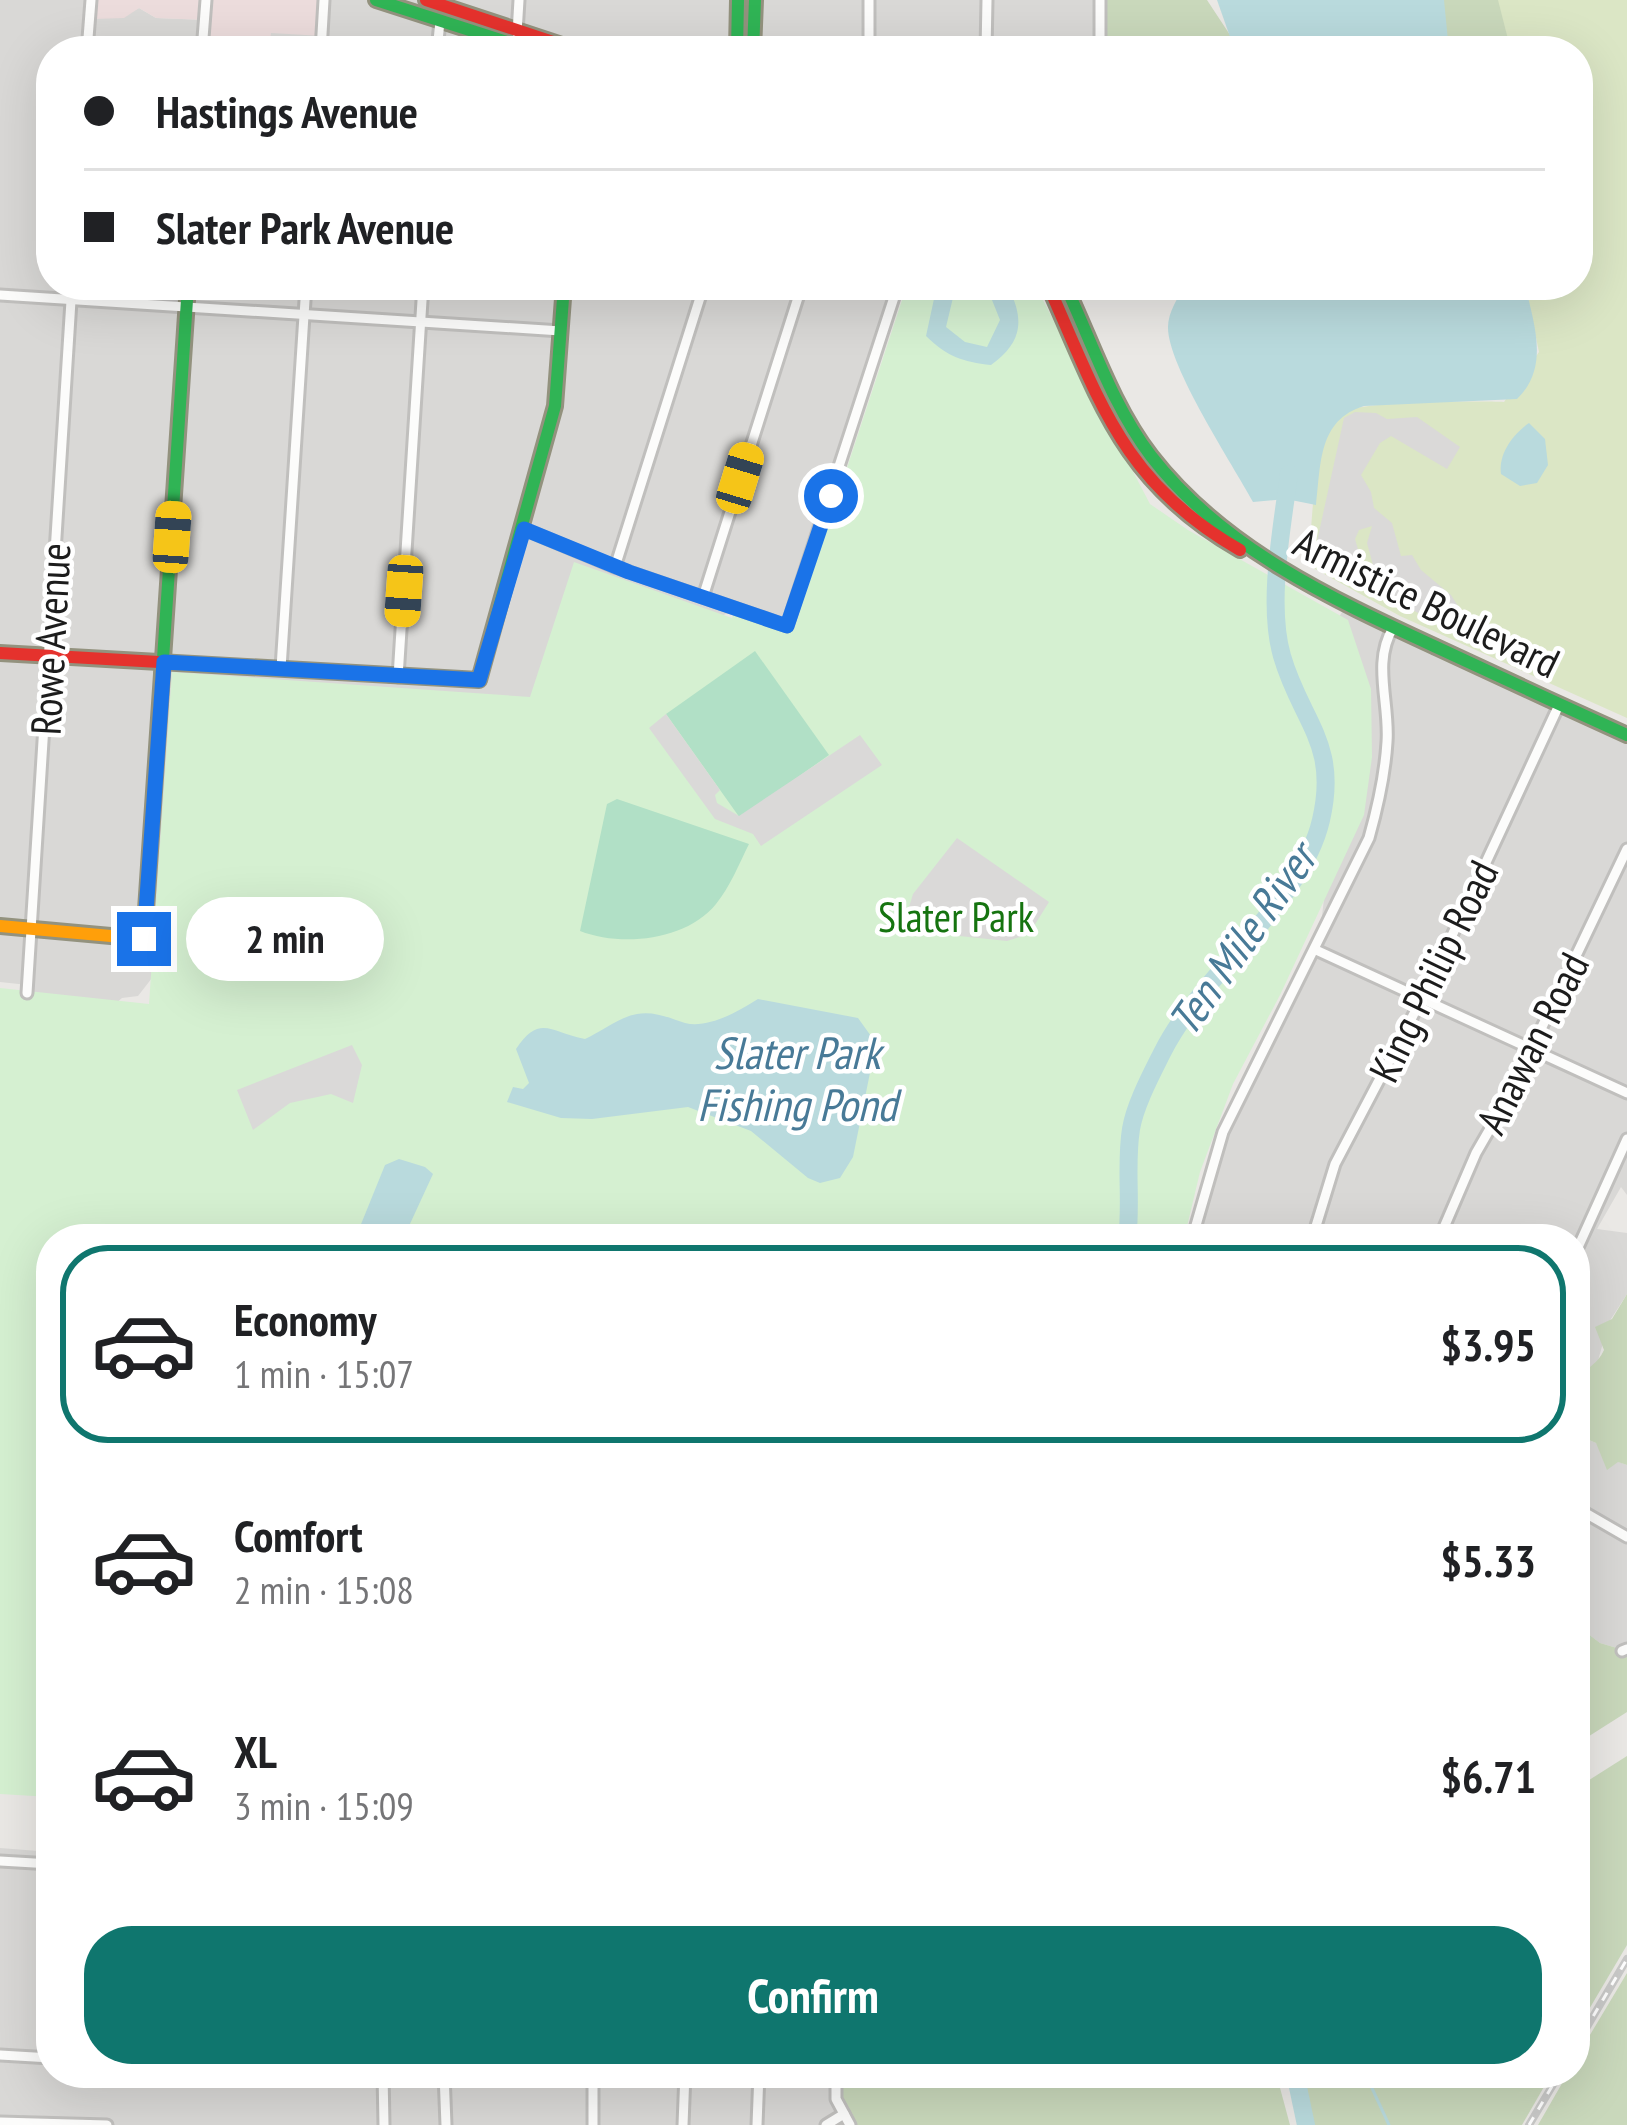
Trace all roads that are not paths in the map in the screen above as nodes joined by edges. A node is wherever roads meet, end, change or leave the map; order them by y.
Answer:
1 (91, 0) edge
2 (206, 0) edge
3 (324, 0) edge
4 (376, 0) edge
5 (426, 0) edge
6 (519, 0) edge
7 (738, 0) edge
8 (754, 0) edge
9 (869, 0) edge
10 (987, 0) edge
11 (1100, 0) edge
12 (440, 20) junction
13 (88, 36) edge
14 (203, 36) edge
15 (322, 36) edge
16 (438, 36) edge
17 (512, 36) edge
18 (514, 36) edge
19 (516, 36) edge
20 (737, 36) edge
21 (753, 36) edge
22 (868, 36) edge
23 (986, 36) edge
24 (1100, 36) edge
25 (0, 296) edge
26 (36, 298) edge
27 (71, 300) edge
28 (84, 300) edge
29 (187, 300) edge
30 (305, 300) edge
31 (421, 300) edge
32 (564, 300) edge
33 (699, 300) edge
34 (797, 300) edge
35 (893, 300) edge
36 (1054, 300) edge
37 (1072, 300) edge
38 (186, 308) junction
39 (304, 315) junction
40 (420, 322) junction
41 (561, 331) junction
42 (524, 529) junction
43 (1264, 558) junction
44 (615, 566) junction
45 (703, 597) junction
46 (1394, 628) junction
47 (0, 653) edge
48 (49, 655) junction
49 (164, 662) junction
50 (281, 668) junction
51 (398, 677) junction
52 (1559, 705) junction
53 (1627, 735) edge
54 (1627, 849) edge
55 (0, 926) edge
56 (32, 930) junction
57 (1316, 950) junction
58 (27, 993) dead end
59 (1422, 999) junction
60 (1532, 1049) junction
61 (1627, 1093) edge
62 (1627, 1139) edge
63 (1196, 1224) edge
64 (1317, 1224) edge
65 (1446, 1224) edge
66 (1589, 1224) edge
67 (1590, 1516) edge
68 (1627, 1537) edge
69 (0, 1861) edge
70 (36, 1863) edge
71 (0, 2055) edge
72 (36, 2057) edge
73 (383, 2088) edge
74 (445, 2088) edge
75 (593, 2088) edge
76 (684, 2088) edge
77 (758, 2088) edge
78 (836, 2088) edge
79 (847, 2120) edge
80 (0, 2122) edge
81 (107, 2125) edge
82 (384, 2125) edge
83 (446, 2125) edge
84 (593, 2125) edge
85 (683, 2125) edge
86 (757, 2125) edge
87 (826, 2125) edge

1 - 13 street
2 - 14 street
3 - 15 street
4 - 12 street
5 - 18 street
6 - 19 street
7 - 20 street
8 - 21 street
9 - 22 street
10 - 23 street
11 - 24 street
12 - 16 street
12 - 17 street
25 - 26 street
27 - 48 street, Rowe Avenue
28 - 38 street
29 - 38 street
30 - 39 street
31 - 40 street
32 - 41 street
33 - 44 street
34 - 45 street
35 - 45 street
36 - 43 street, Armistice Boulevard
37 - 43 street, Armistice Boulevard
38 - 39 street
38 - 49 street
39 - 40 street
39 - 50 street
40 - 41 street
40 - 51 street
41 - 42 street
42 - 44 street
42 - 51 street
43 - 46 street, Armistice Boulevard
44 - 45 street
46 - 52 street, Armistice Boulevard
46 - 57 street
47 - 48 street
48 - 49 street
48 - 56 street, Rowe Avenue
49 - 50 street
49 - 56 street
50 - 51 street
52 - 53 street, Armistice Boulevard
52 - 59 street, King Philip Road
54 - 60 street, Anawan Road
55 - 56 street
56 - 58 street, Rowe Avenue
57 - 59 street
57 - 63 street
59 - 60 street
59 - 64 street, King Philip Road
60 - 61 street
60 - 65 street, Anawan Road
62 - 66 street
67 - 68 street
69 - 70 street
71 - 72 street
73 - 82 street
74 - 83 street
75 - 84 street
76 - 85 street
77 - 86 street
78 - 79 street
79 - 87 street
80 - 81 street

